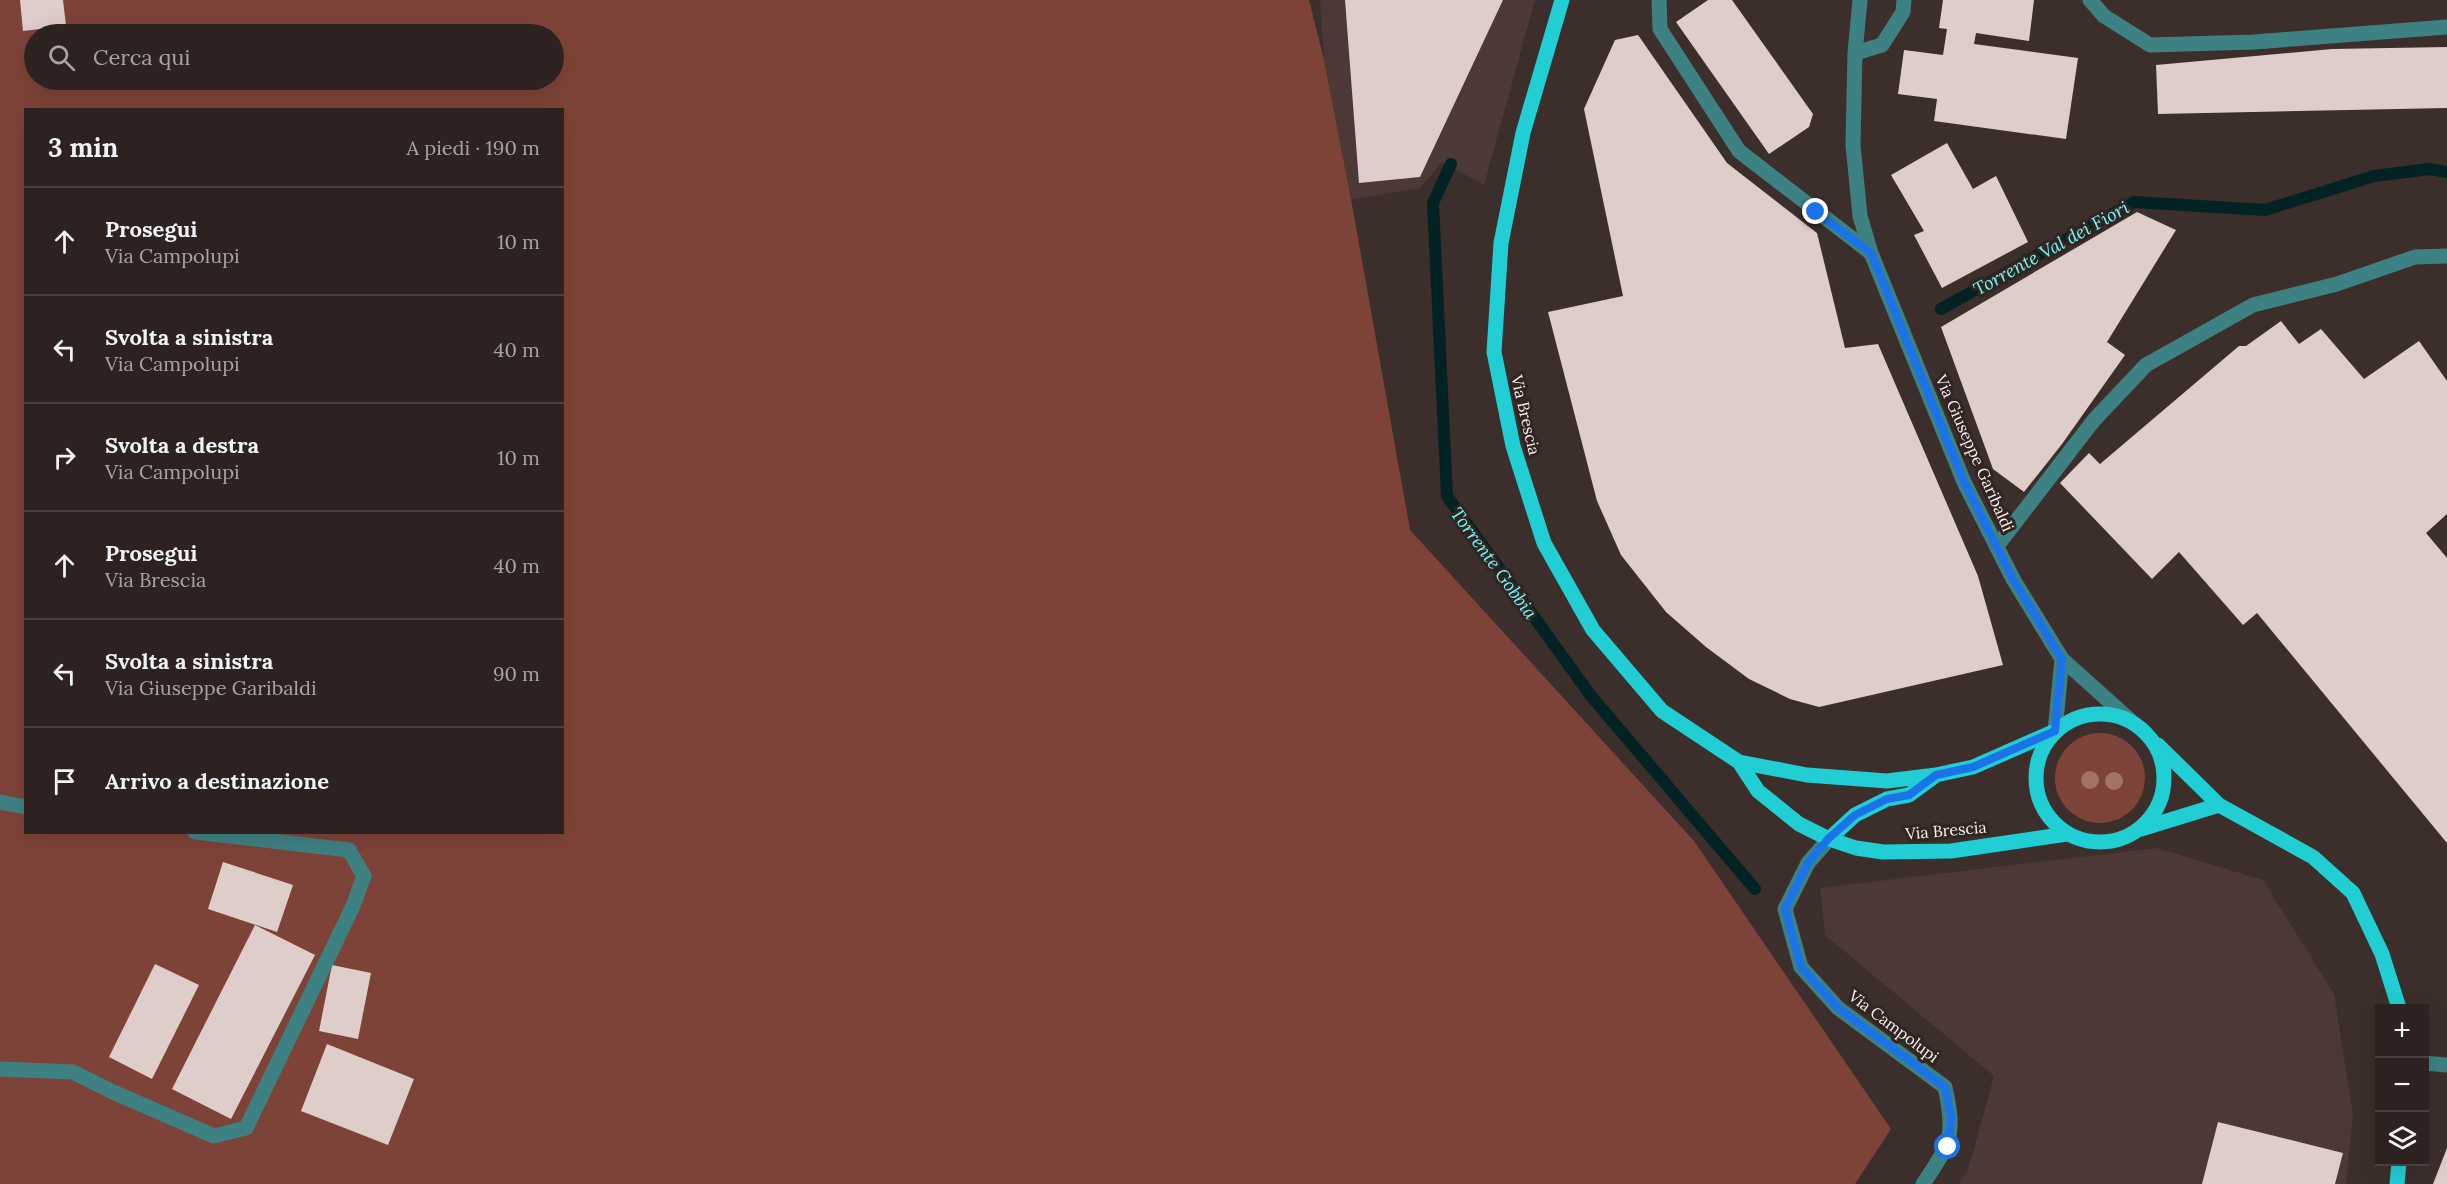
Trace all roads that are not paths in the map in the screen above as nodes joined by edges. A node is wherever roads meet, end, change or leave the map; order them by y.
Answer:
1 (1562, 0) edge
2 (1659, 0) edge
3 (1860, 0) edge
4 (1904, 0) edge
5 (2090, 0) edge
6 (2447, 27) edge
7 (1855, 53) junction
8 (1871, 253) junction
9 (2447, 256) edge
10 (1997, 546) junction
11 (2062, 659) junction
12 (2130, 720) junction
13 (2055, 731) junction
14 (2150, 737) junction
15 (1739, 762) junction
16 (1936, 775) junction
17 (0, 802) edge
18 (2218, 805) junction
19 (24, 807) edge
20 (2138, 831) junction
21 (212, 834) edge
22 (2067, 834) junction
23 (1828, 839) junction
24 (2398, 1004) edge
25 (2429, 1063) edge
26 (2447, 1065) edge
27 (0, 1068) edge
28 (2399, 1166) edge
29 (1923, 1184) edge
30 (2397, 1184) edge

1 - 15 main road, Via Brescia
2 - 8 street
3 - 7 street, Via Giuseppe Garibaldi
4 - 7 street
5 - 6 street
7 - 8 street, Via Giuseppe Garibaldi
8 - 10 street, Via Giuseppe Garibaldi
9 - 10 street
10 - 11 street, Via Giuseppe Garibaldi
11 - 12 street, Via Giuseppe Garibaldi
11 - 13 street
12 - 13 main road
12 - 14 main road
13 - 16 main road, Via Brescia
13 - 22 main road
14 - 18 main road
14 - 20 main road
15 - 16 main road, Via Brescia
15 - 23 main road, Via Brescia
16 - 23 main road, Via Brescia
17 - 19 street
18 - 20 main road
18 - 24 main road
20 - 22 main road
21 - 27 street
22 - 23 main road, Via Brescia
23 - 29 street, Via Campolupi
25 - 26 street
28 - 30 main road

